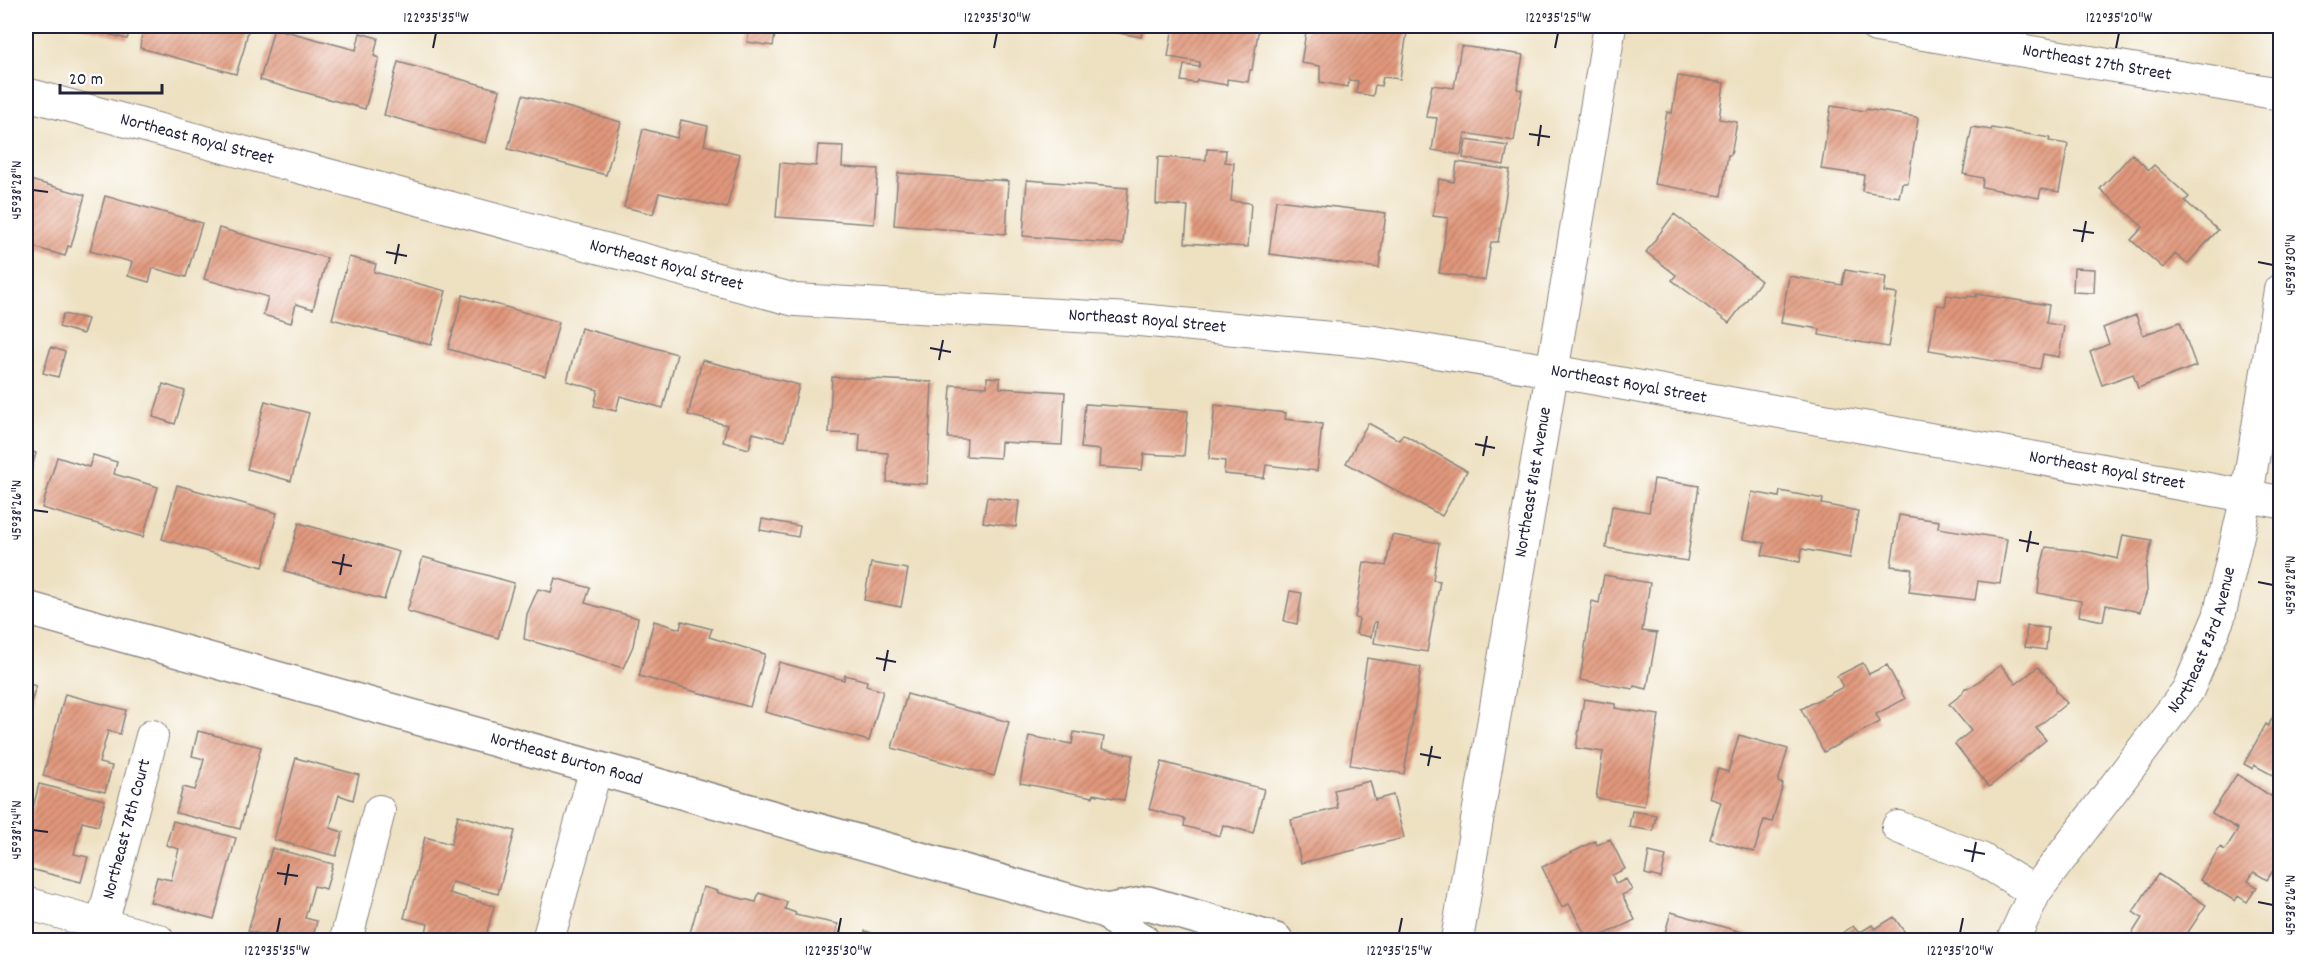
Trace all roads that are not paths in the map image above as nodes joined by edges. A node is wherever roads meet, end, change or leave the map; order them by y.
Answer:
1 (1610, 26) edge
2 (1876, 26) edge
3 (26, 94) edge
4 (2280, 94) edge
5 (2280, 290) edge
6 (1552, 371) junction
7 (2247, 496) junction
8 (2280, 502) edge
9 (26, 608) edge
10 (152, 736) dead end
11 (596, 768) junction
12 (379, 811) dead end
13 (1898, 827) dead end
14 (2036, 892) junction
15 (26, 903) edge
16 (1106, 910) junction
17 (102, 924) junction
18 (158, 940) edge
19 (346, 940) edge
20 (548, 940) edge
21 (1142, 940) edge
22 (1276, 940) edge
23 (1457, 940) edge
24 (2013, 940) edge

1 - 6 street, Northeast 81st Avenue
2 - 4 street, Northeast 27th Street
3 - 6 street, Northeast Royal Street
5 - 7 street, Northeast 83rd Avenue
6 - 7 street, Northeast Royal Street
6 - 23 street, Northeast 81st Avenue
7 - 8 street, Northeast Royal Street
7 - 14 street, Northeast 83rd Avenue
9 - 11 main road, Northeast Burton Road
10 - 17 street, Northeast 78th Court
11 - 16 main road, Northeast Burton Road
11 - 20 street
12 - 19 street
13 - 14 street
14 - 24 street, Northeast 83rd Avenue
15 - 17 street
16 - 21 main road, Northeast Burton Road
16 - 22 main road, Northeast Burton Road
17 - 18 street

